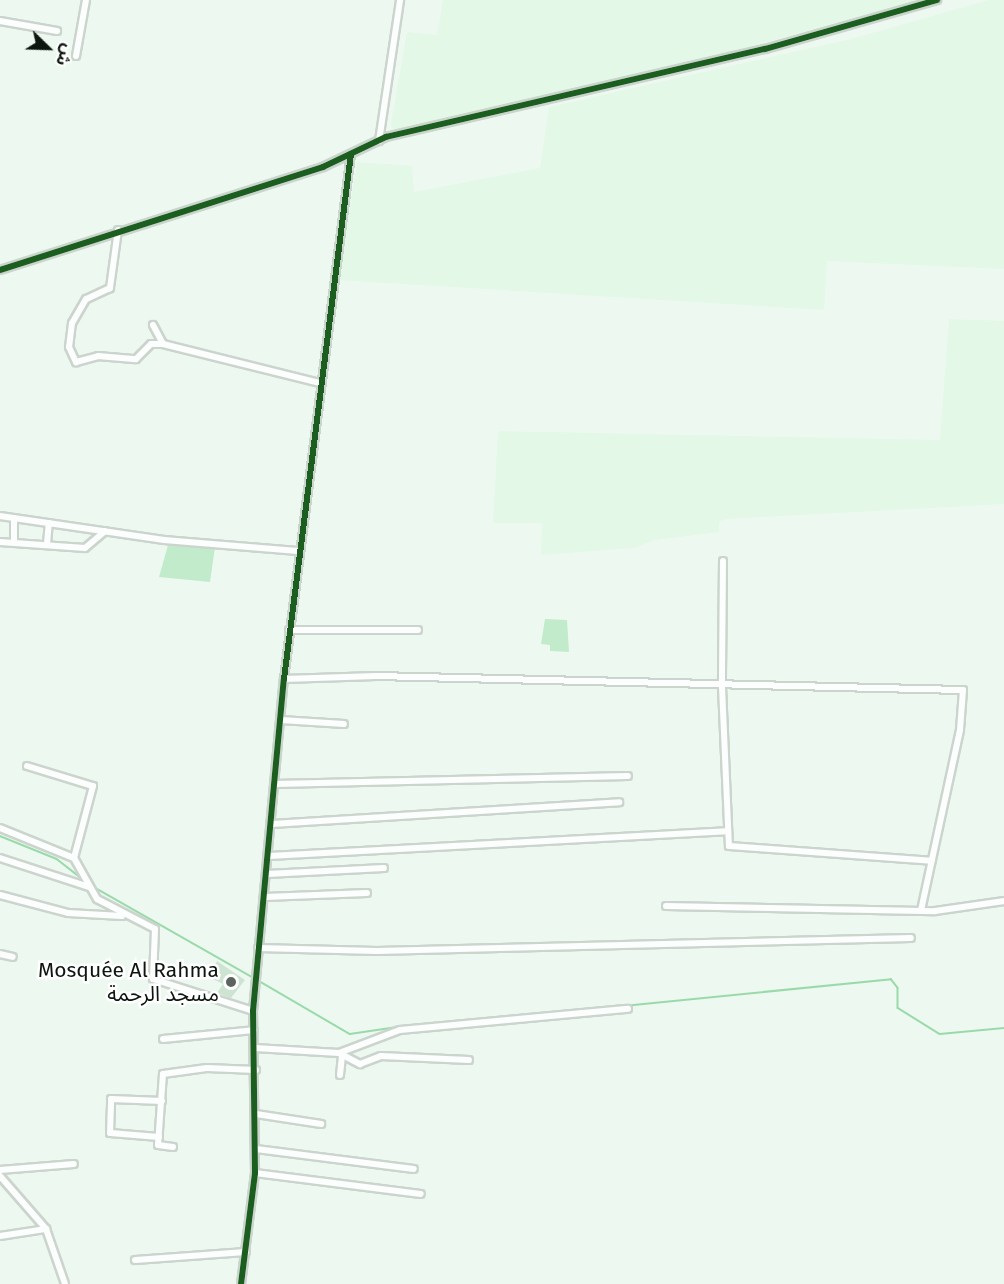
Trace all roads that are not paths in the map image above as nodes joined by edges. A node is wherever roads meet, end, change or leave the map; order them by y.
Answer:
1 (86, 0) edge
2 (400, 0) edge
3 (937, 0) edge
4 (0, 21) edge
5 (57, 31) dead end
6 (76, 56) dead end
7 (379, 141) junction
8 (351, 154) junction
9 (118, 230) junction
10 (0, 270) edge
11 (153, 325) dead end
12 (163, 344) junction
13 (319, 383) junction
14 (0, 516) edge
15 (14, 518) junction
16 (49, 523) junction
17 (105, 531) junction
18 (0, 542) edge
19 (14, 542) junction
20 (47, 544) junction
21 (298, 550) junction
22 (723, 561) dead end
23 (289, 630) junction
24 (418, 630) dead end
25 (284, 679) junction
26 (722, 687) junction
27 (281, 720) junction
28 (344, 724) dead end
29 (27, 766) dead end
30 (628, 776) dead end
31 (275, 784) junction
32 (619, 802) dead end
33 (272, 824) junction
34 (0, 828) edge
35 (726, 831) junction
36 (269, 856) junction
37 (0, 858) edge
38 (75, 858) junction
39 (931, 861) junction
40 (384, 868) dead end
41 (267, 874) junction
42 (89, 887) junction
43 (367, 893) dead end
44 (0, 895) edge
45 (265, 897) junction
46 (1004, 901) edge
47 (666, 906) dead end
48 (921, 910) junction
49 (126, 916) junction
50 (911, 938) dead end
51 (258, 948) junction
52 (0, 954) edge
53 (14, 957) dead end
54 (628, 1009) dead end
55 (253, 1011) junction
56 (254, 1030) junction
57 (163, 1039) dead end
58 (255, 1048) junction
59 (340, 1055) junction
60 (469, 1060) dead end
61 (256, 1070) junction
62 (340, 1075) dead end
63 (162, 1101) junction
64 (256, 1114) junction
65 (321, 1124) dead end
66 (159, 1137) junction
67 (173, 1147) dead end
68 (256, 1149) junction
69 (74, 1164) dead end
70 (414, 1169) dead end
71 (0, 1170) edge
72 (255, 1173) junction
73 (0, 1176) edge
74 (421, 1194) dead end
75 (46, 1229) junction
76 (0, 1236) edge
77 (246, 1252) junction
78 (135, 1260) dead end
79 (65, 1284) edge
80 (240, 1284) edge

1 - 6 street
2 - 7 street
3 - 7 street
4 - 5 street
7 - 8 street
8 - 9 street
8 - 13 street
9 - 10 street
9 - 12 street
11 - 12 street
12 - 13 street
13 - 21 street
14 - 15 street
15 - 16 street
15 - 19 street
16 - 17 street
16 - 20 street
17 - 20 street
17 - 21 street
18 - 19 street
19 - 20 street
21 - 23 street
22 - 26 street
23 - 24 street
23 - 25 street
25 - 26 street
25 - 27 street
26 - 35 street
26 - 39 street
27 - 28 street
27 - 31 street
29 - 38 street
30 - 31 street
31 - 33 street
32 - 33 street
33 - 36 street
34 - 38 street
35 - 36 street
35 - 39 street
36 - 41 street
37 - 42 street
38 - 42 street
39 - 48 street
40 - 41 street
41 - 45 street
42 - 49 street
43 - 45 street
44 - 49 street
45 - 51 street
46 - 48 street
47 - 48 street
49 - 55 street
50 - 51 street
51 - 55 street
52 - 53 street
54 - 59 street
55 - 56 street
56 - 57 street
56 - 58 street
58 - 59 street
58 - 61 street
59 - 60 street
59 - 62 street
61 - 63 street
61 - 64 street
63 - 66 street
63 - 66 street
64 - 65 street
64 - 68 street
66 - 67 street
68 - 70 street
68 - 72 street
69 - 71 street
72 - 74 street
72 - 77 street
73 - 75 street
75 - 76 street
75 - 79 street
77 - 78 street
77 - 80 street

